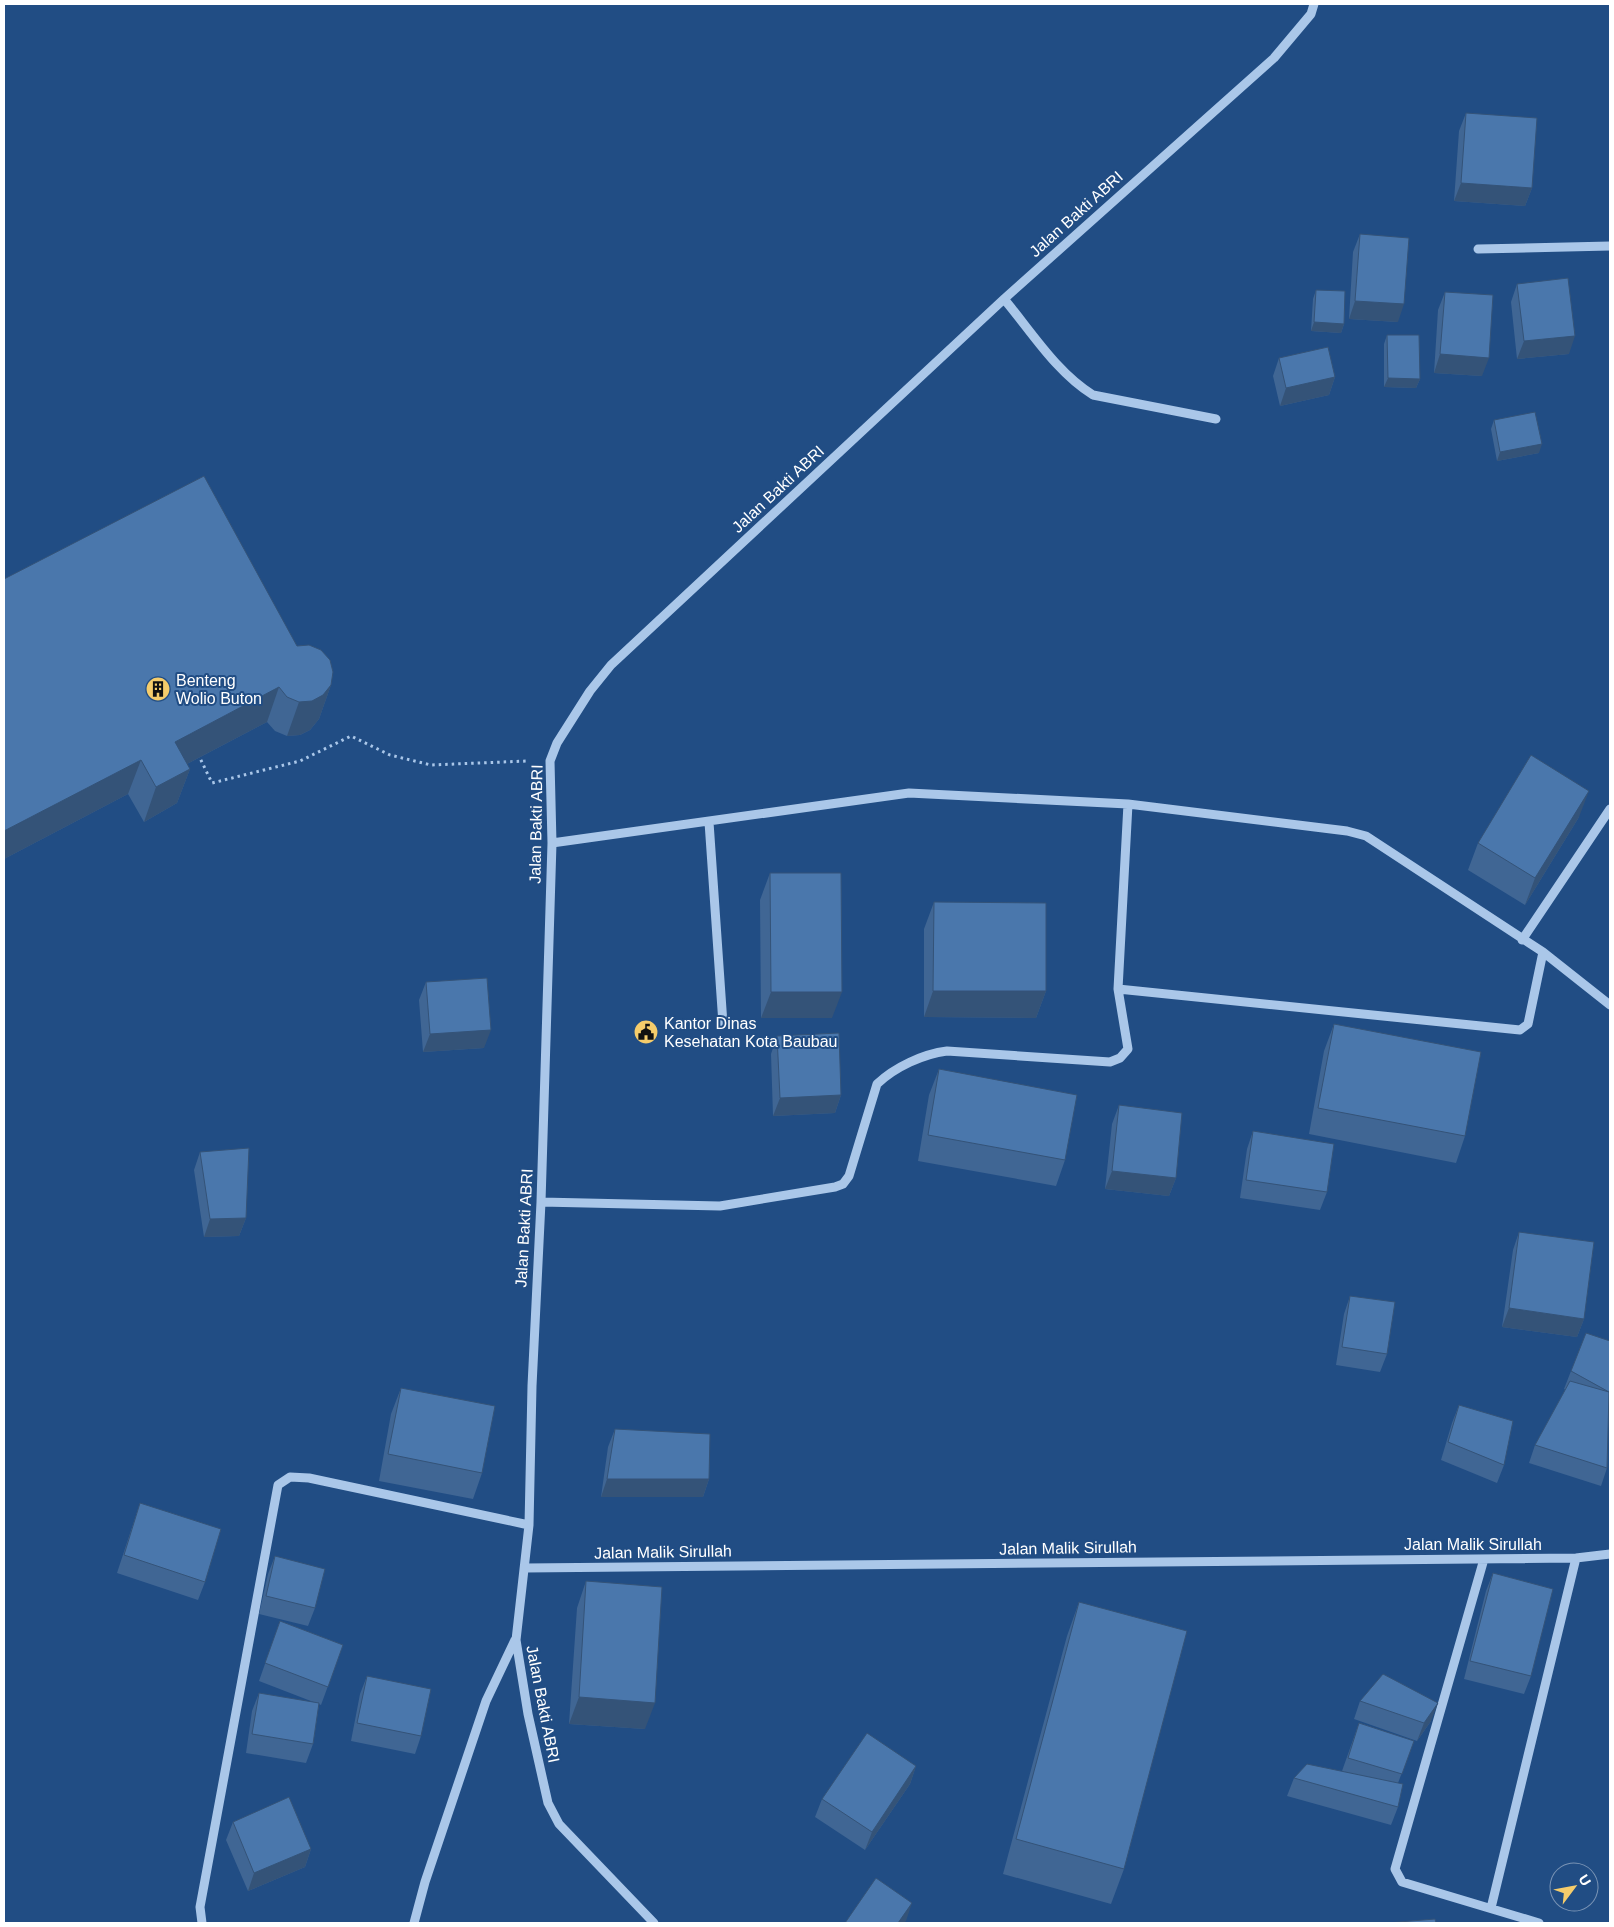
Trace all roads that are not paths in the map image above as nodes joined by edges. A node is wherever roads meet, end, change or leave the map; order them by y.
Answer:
1 (1314, 4) edge
2 (1610, 246) edge
3 (1478, 249) dead end
4 (1004, 299) junction
5 (1216, 420) dead end
6 (1128, 804) junction
7 (1610, 809) edge
8 (709, 822) junction
9 (552, 843) junction
10 (1522, 940) junction
11 (1544, 952) junction
12 (1118, 989) junction
13 (1610, 1005) edge
14 (723, 1024) dead end
15 (541, 1202) junction
16 (529, 1525) junction
17 (1610, 1554) edge
18 (1576, 1558) junction
19 (1484, 1559) junction
20 (525, 1568) junction
21 (516, 1640) junction
22 (1491, 1908) junction
23 (202, 1923) edge
24 (414, 1923) edge
25 (654, 1923) edge
26 (1539, 1923) edge

1 - 4 street, Jalan Bakti ABRI
2 - 3 street
4 - 5 street
4 - 9 street, Jalan Bakti ABRI
6 - 8 street
6 - 10 street
6 - 12 street
7 - 10 street
8 - 9 street
8 - 14 street
9 - 15 street, Jalan Bakti ABRI
10 - 11 street
11 - 12 street
11 - 13 street
12 - 15 street
15 - 16 street, Jalan Bakti ABRI
16 - 20 street, Jalan Bakti ABRI
16 - 23 street
17 - 18 street, Jalan Malik Sirullah
18 - 19 street, Jalan Malik Sirullah
18 - 22 street
19 - 20 street, Jalan Malik Sirullah
19 - 22 street
20 - 21 street, Jalan Bakti ABRI
21 - 24 street
21 - 25 street, Jalan Bakti ABRI
22 - 26 street

